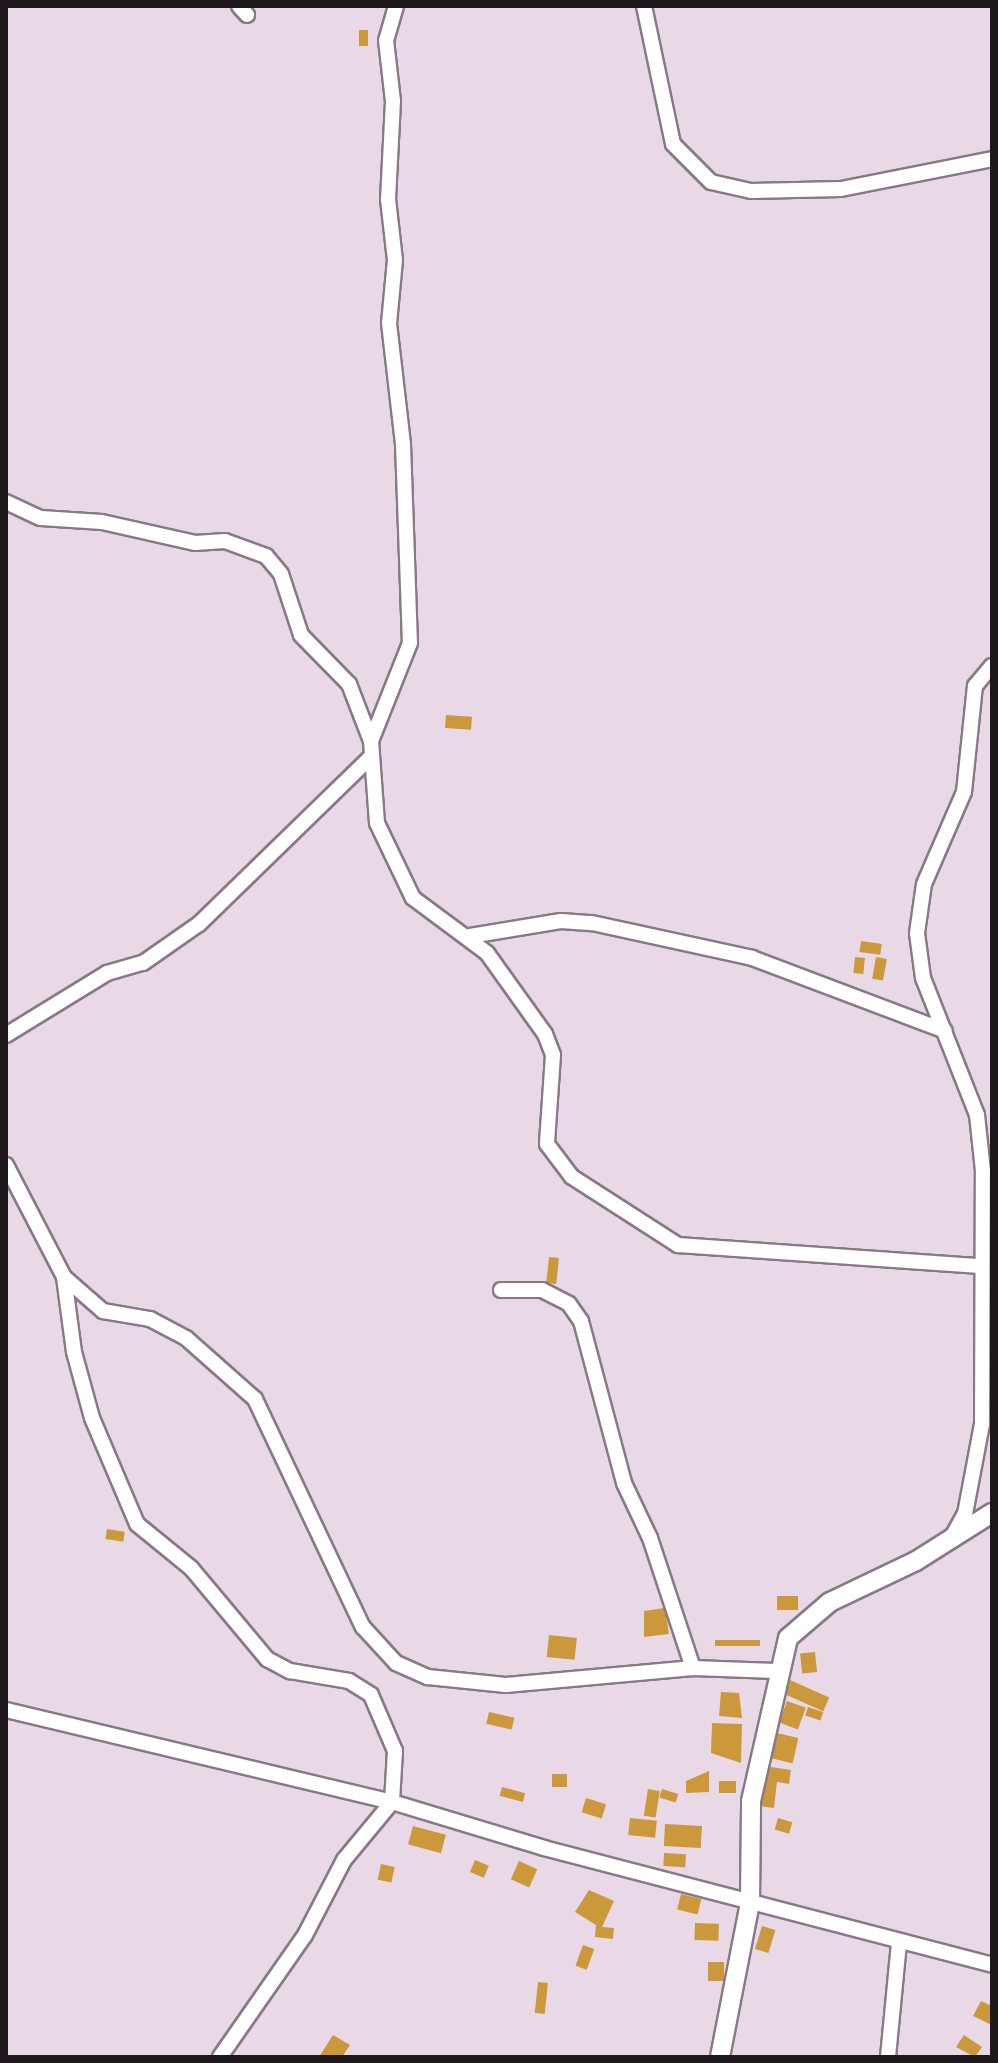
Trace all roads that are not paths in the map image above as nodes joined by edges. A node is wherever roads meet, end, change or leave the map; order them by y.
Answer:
1 (396, 6) edge
2 (644, 6) edge
3 (992, 159) edge
4 (6, 502) edge
5 (992, 666) edge
6 (371, 741) junction
7 (371, 757) junction
8 (470, 936) junction
9 (945, 1031) junction
10 (6, 1035) edge
11 (6, 1165) edge
12 (980, 1266) junction
13 (64, 1277) junction
14 (501, 1290) dead end
15 (992, 1513) edge
16 (952, 1537) junction
17 (693, 1668) junction
18 (776, 1671) junction
19 (6, 1710) edge
20 (392, 1802) junction
21 (750, 1902) junction
22 (899, 1942) junction
23 (992, 1965) edge
24 (220, 2057) edge
25 (720, 2057) edge
26 (888, 2057) edge

1 - 6 street
2 - 3 street
4 - 6 street
5 - 9 street
6 - 7 street
7 - 8 street
7 - 10 street
8 - 9 street
8 - 12 street
9 - 12 street
11 - 13 street
12 - 16 street
13 - 17 street
13 - 20 street
14 - 17 street
15 - 16 street
16 - 18 street
17 - 18 street
18 - 21 street
19 - 20 street
20 - 21 street
20 - 24 street
21 - 22 street
21 - 25 street
22 - 23 street
22 - 26 street

